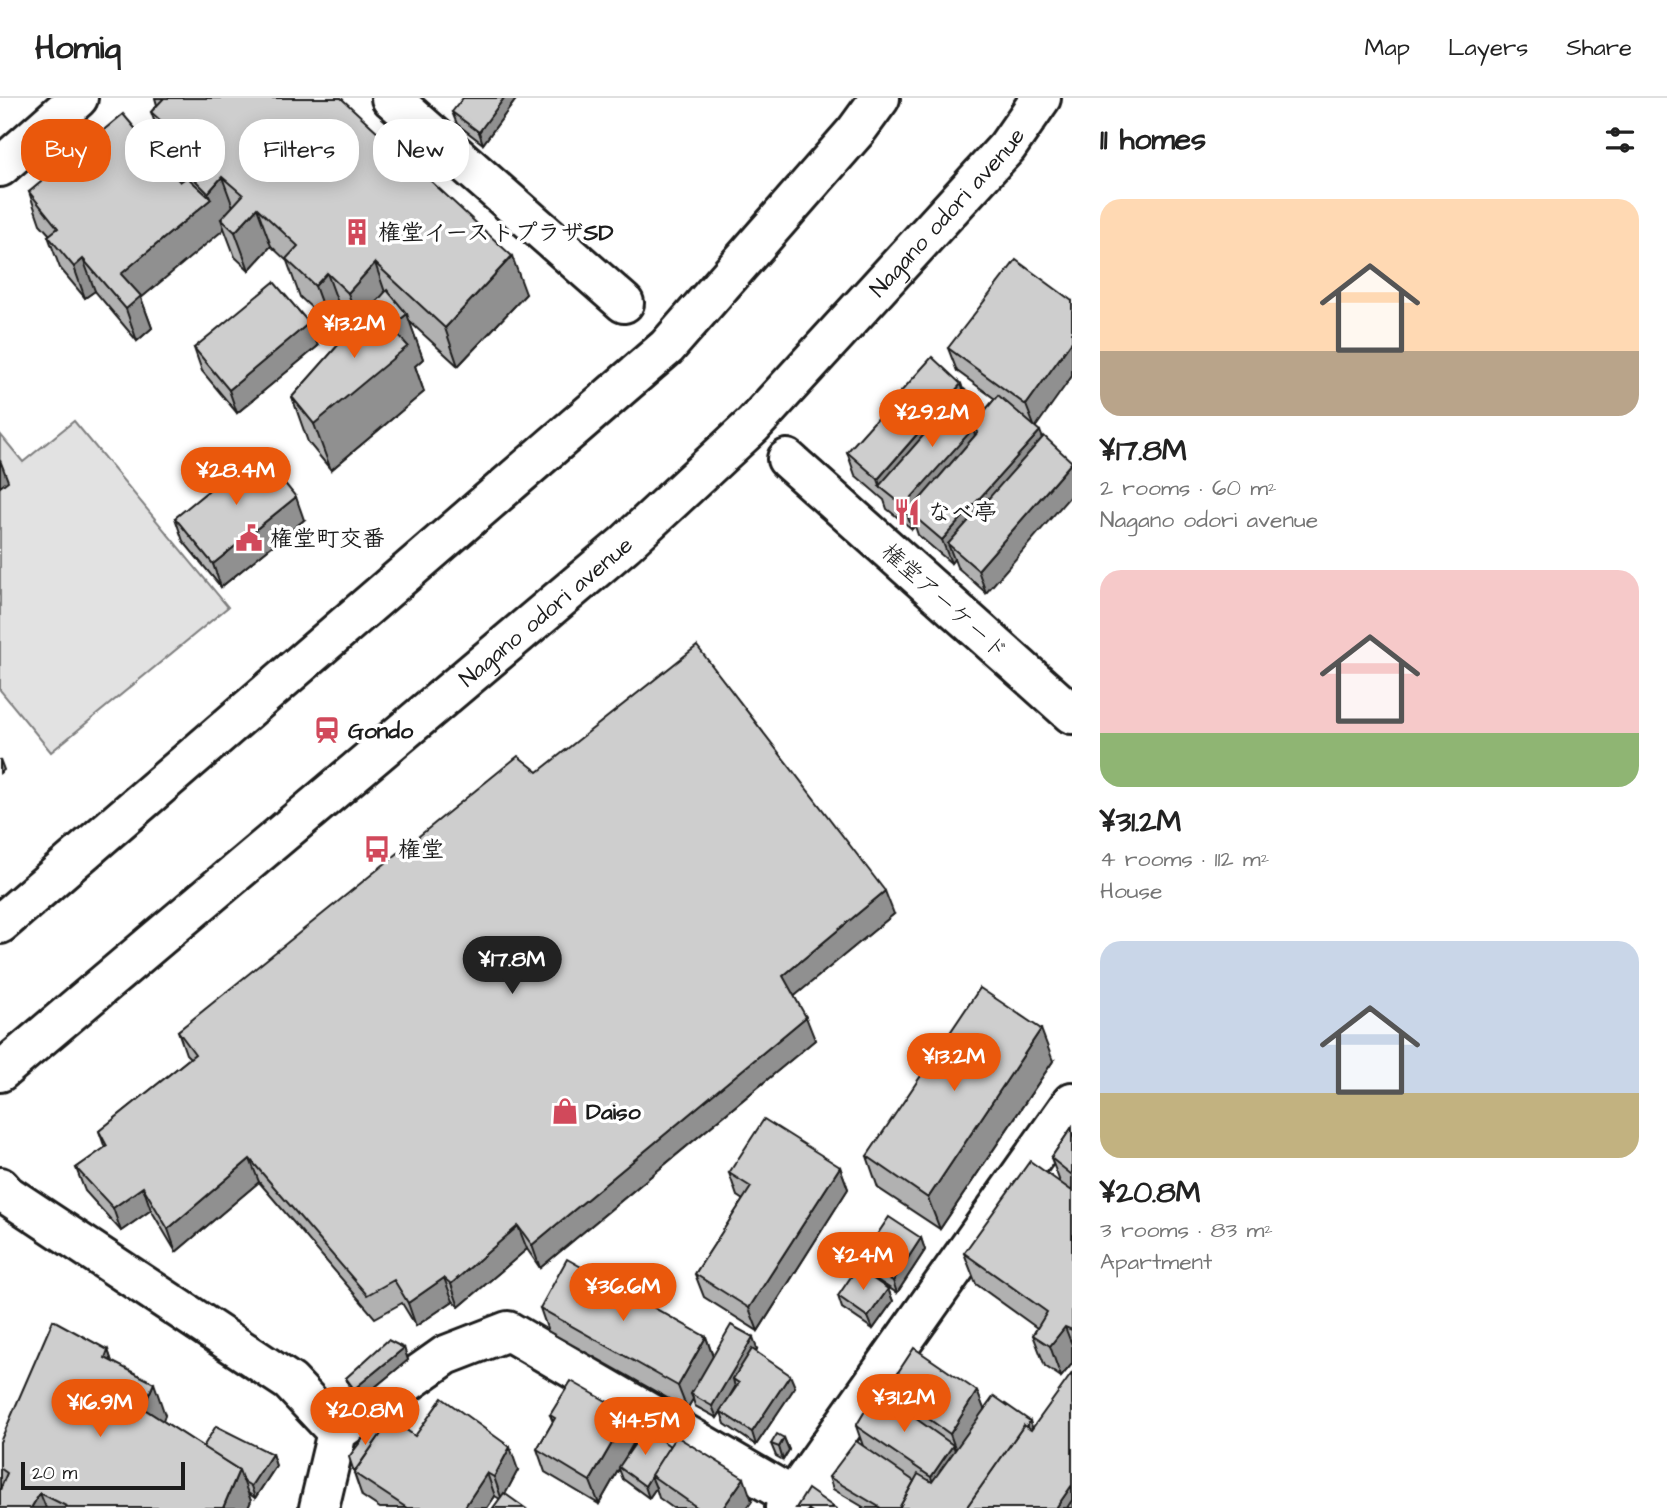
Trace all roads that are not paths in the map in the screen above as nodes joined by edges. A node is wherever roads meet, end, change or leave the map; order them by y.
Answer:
1 (78, 98) edge
2 (391, 98) edge
3 (880, 98) edge
4 (1041, 98) edge
5 (0, 167) edge
6 (612, 292) dead end
7 (787, 459) dead end
8 (1072, 714) edge
9 (0, 925) edge
10 (0, 1072) edge
11 (1072, 1102) edge
12 (0, 1187) edge
13 (337, 1432) junction
14 (794, 1496) edge
15 (319, 1508) edge
16 (842, 1508) edge

1 - 5 street
2 - 6 street
3 - 9 street
4 - 10 street, Nagano odori avenue
7 - 8 street, 権堂アーケード
11 - 14 street
12 - 13 street
13 - 14 street
13 - 15 street
14 - 16 street

